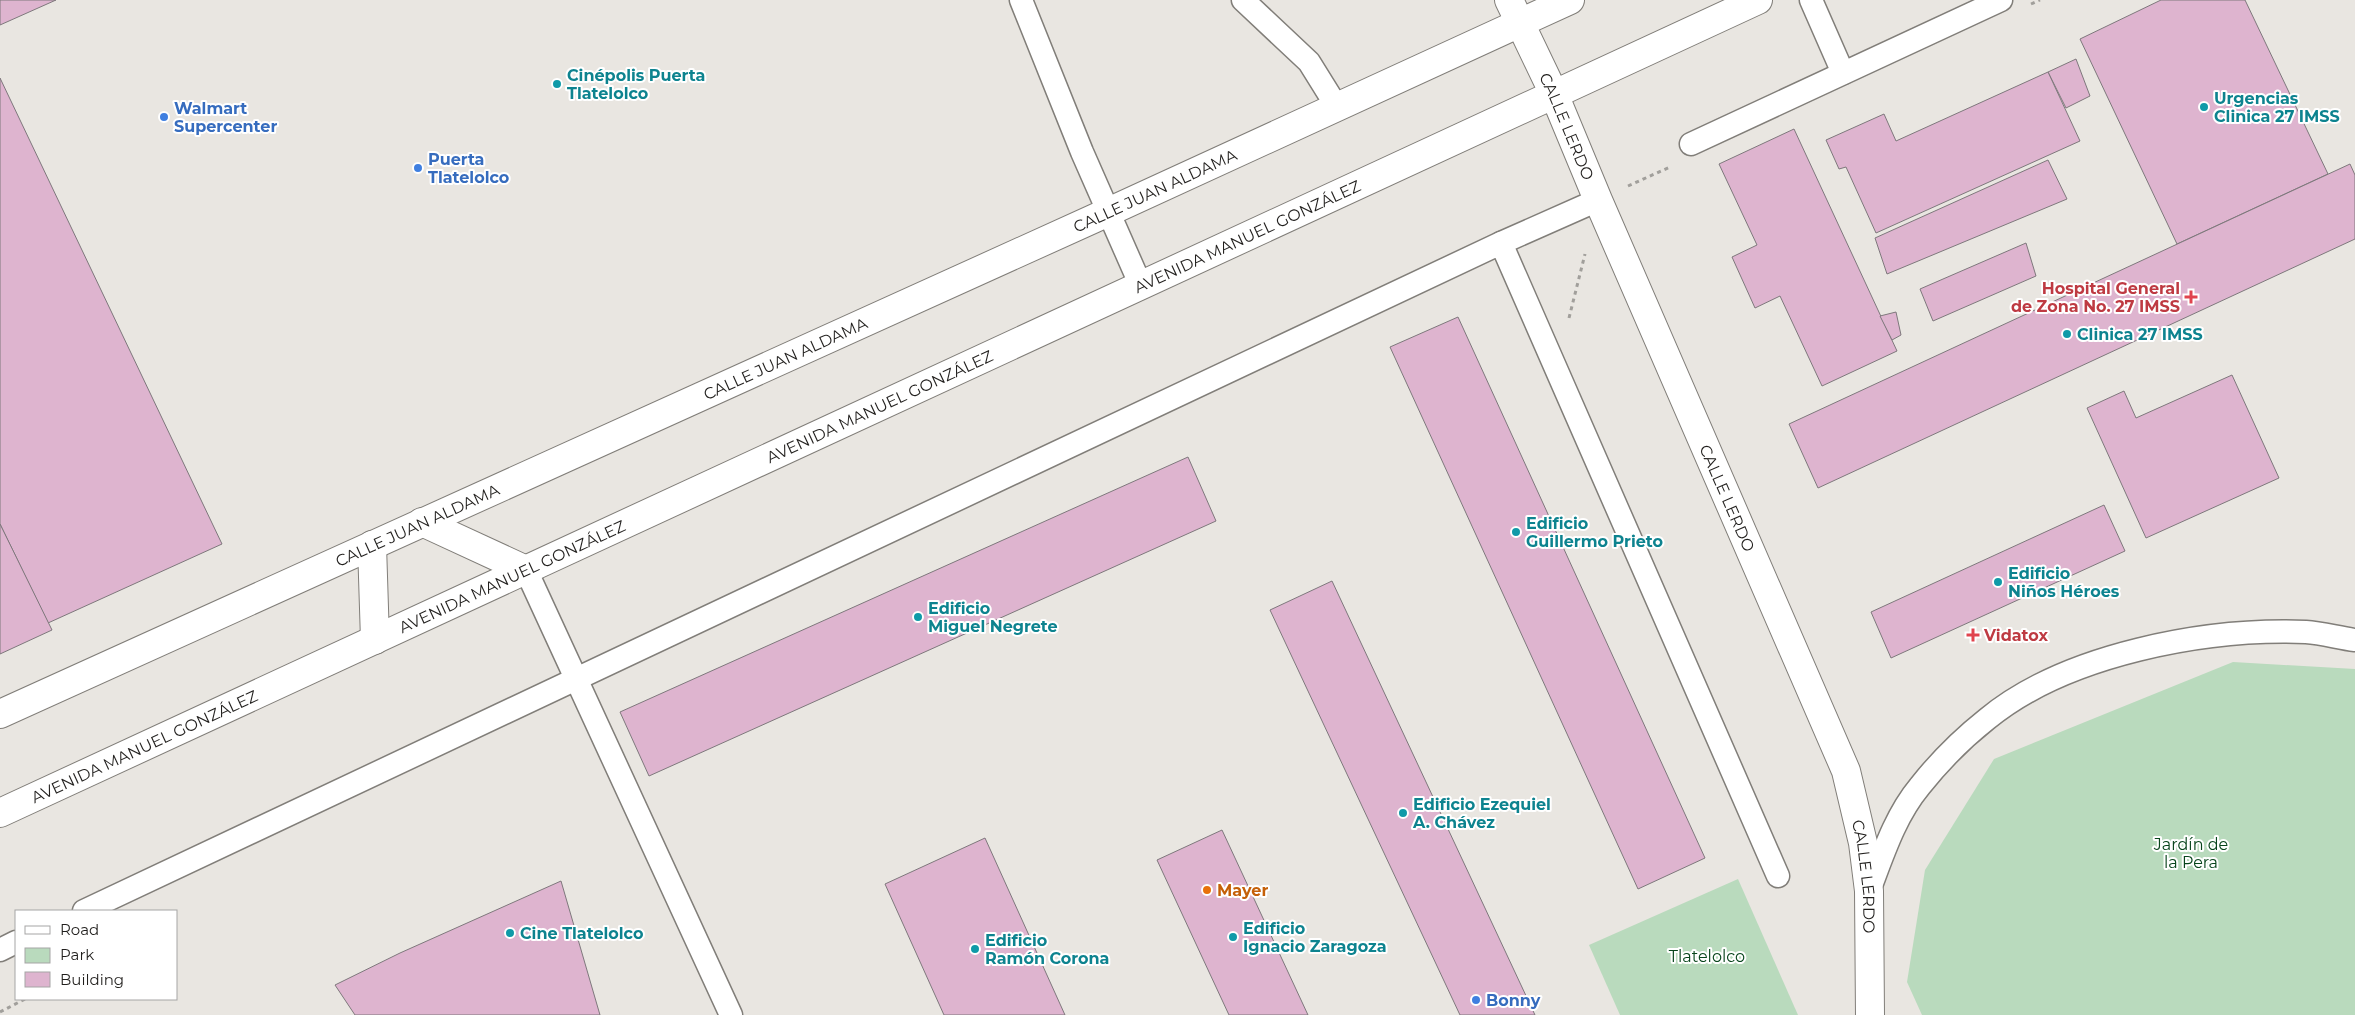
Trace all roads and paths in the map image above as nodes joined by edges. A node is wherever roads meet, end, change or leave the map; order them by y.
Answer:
1 (1021, 0) edge
2 (1243, 0) edge
3 (1570, 0) edge
4 (1758, 0) edge
5 (1811, 0) edge
6 (2001, 0) edge
7 (1515, 11) edge
8 (1843, 73) junction
9 (1554, 94) junction
10 (1337, 107) junction
11 (1691, 144) dead end
12 (1598, 200) junction
13 (1108, 212) junction
14 (1501, 244) junction
15 (1141, 286) junction
16 (422, 522) junction
17 (372, 545) junction
18 (526, 570) junction
19 (375, 640) junction
20 (2355, 640) edge
21 (578, 678) junction
22 (0, 714) edge
23 (0, 814) edge
24 (1778, 876) dead end
25 (1869, 891) junction
26 (86, 910) edge
27 (15, 942) edge
28 (0, 950) edge
29 (23, 1000) edge
30 (0, 1012) edge
31 (731, 1015) edge
32 (1870, 1015) edge

1 - 13 lane
2 - 10 lane
3 - 7 street, CALLE JUAN ALDAMA
4 - 9 street, AVENIDA MANUEL GONZÁLEZ
5 - 8 lane
6 - 8 lane
7 - 9 street, CALLE LERDO
7 - 10 street, CALLE JUAN ALDAMA
8 - 11 lane
9 - 12 street, CALLE LERDO
9 - 15 street, AVENIDA MANUEL GONZÁLEZ
10 - 13 street, CALLE JUAN ALDAMA
12 - 14 lane
12 - 25 street, CALLE LERDO
13 - 15 lane
13 - 16 street, CALLE JUAN ALDAMA
14 - 21 lane
14 - 24 lane
15 - 18 street, AVENIDA MANUEL GONZÁLEZ
16 - 17 street, CALLE JUAN ALDAMA
16 - 18 street
17 - 19 street
17 - 22 street, CALLE JUAN ALDAMA
18 - 19 street, AVENIDA MANUEL GONZÁLEZ
18 - 21 lane
19 - 23 street, AVENIDA MANUEL GONZÁLEZ
20 - 25 lane
21 - 26 lane
21 - 31 lane
25 - 32 street, CALLE LERDO
27 - 28 lane
29 - 30 path

